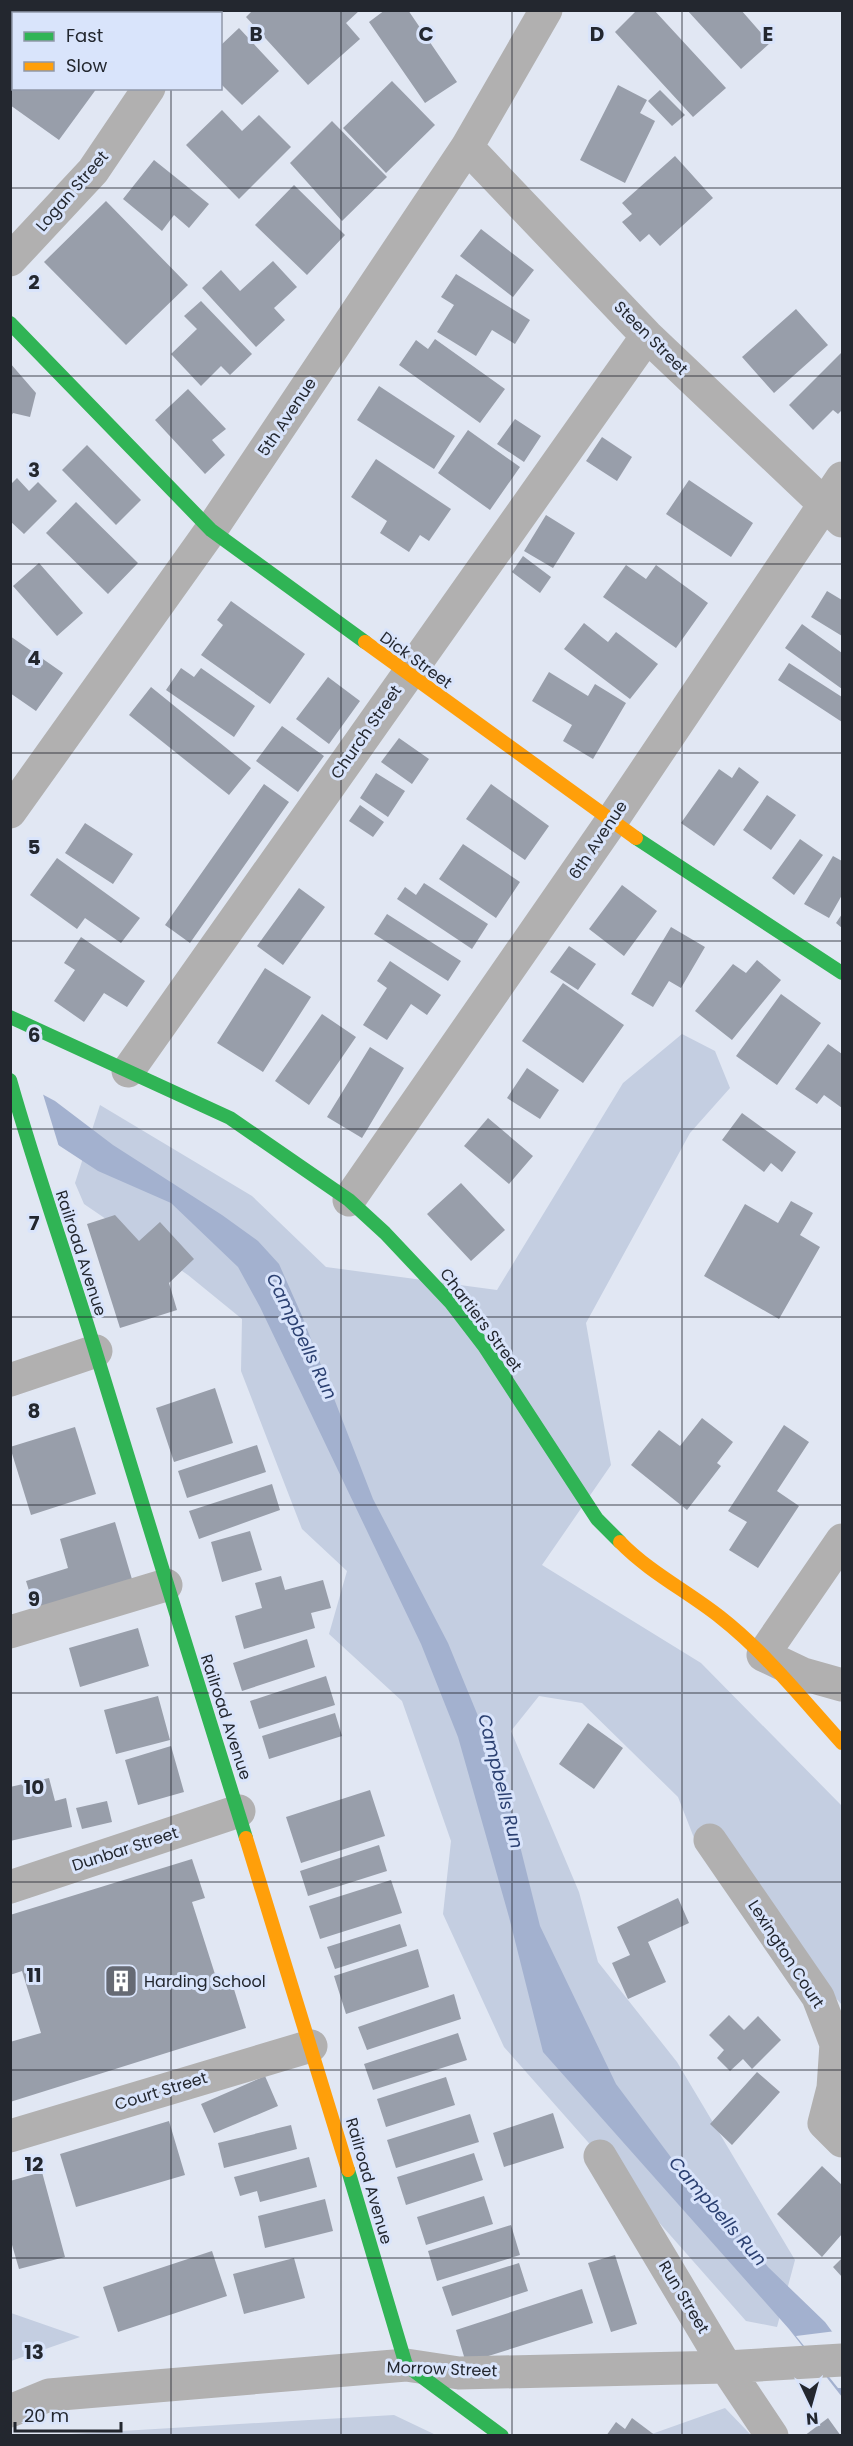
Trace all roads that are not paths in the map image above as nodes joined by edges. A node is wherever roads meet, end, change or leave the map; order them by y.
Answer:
1 (546, 10) edge
2 (148, 90) edge
3 (467, 147) junction
4 (10, 260) edge
5 (10, 323) edge
6 (647, 336) junction
7 (837, 501) edge
8 (211, 530) junction
9 (407, 674) junction
10 (10, 812) edge
11 (611, 822) junction
12 (843, 973) edge
13 (10, 1017) edge
14 (128, 1071) junction
15 (10, 1080) edge
16 (349, 1200) junction
17 (96, 1351) junction
18 (10, 1380) edge
19 (843, 1540) edge
20 (166, 1585) junction
21 (10, 1632) edge
22 (763, 1655) junction
23 (843, 1685) edge
24 (843, 1743) edge
25 (239, 1811) junction
26 (710, 1840) dead end
27 (10, 1887) edge
28 (311, 2046) junction
29 (10, 2136) edge
30 (843, 2140) edge
31 (600, 2156) dead end
32 (843, 2360) edge
33 (406, 2365) junction
34 (726, 2367) junction
35 (10, 2411) edge
36 (502, 2436) edge
37 (772, 2436) edge

1 - 3 street, 5th Avenue
2 - 4 street, Logan Street
3 - 6 street, Steen Street
3 - 8 street, 5th Avenue
5 - 8 street, Dick Street
6 - 7 street, Steen Street
6 - 9 street, Church Street
7 - 11 street, 6th Avenue
8 - 9 street, Dick Street
8 - 10 street, 5th Avenue
9 - 11 street, Dick Street
9 - 14 street, Church Street
11 - 12 street, Dick Street
11 - 16 street, 6th Avenue
13 - 14 street, Chartiers Street
14 - 16 street, Chartiers Street
15 - 17 street, Railroad Avenue
16 - 22 street, Chartiers Street
17 - 18 street
17 - 20 street, Railroad Avenue
19 - 22 street
20 - 21 street
20 - 25 street, Railroad Avenue
22 - 23 street
22 - 24 street, Chartiers Street
25 - 27 street, Dunbar Street
25 - 28 street, Railroad Avenue
26 - 30 street, Lexington Court
28 - 29 street, Court Street
28 - 33 street, Railroad Avenue
31 - 34 street, Run Street
32 - 34 street, Morrow Street
33 - 34 street, Morrow Street
33 - 35 street, Morrow Street
33 - 36 street
34 - 37 street, Run Street

